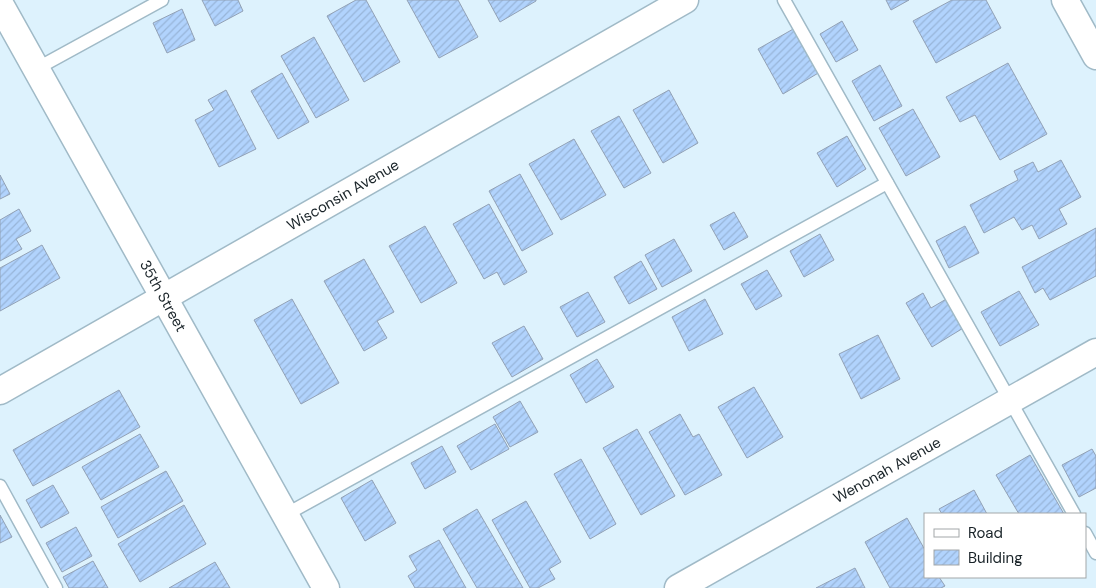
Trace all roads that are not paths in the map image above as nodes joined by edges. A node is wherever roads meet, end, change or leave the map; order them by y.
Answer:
1 (162, 0) edge
2 (685, 0) edge
3 (784, 0) edge
4 (1065, 0) edge
5 (0, 4) edge
6 (1096, 56) edge
7 (36, 69) junction
8 (887, 183) junction
9 (164, 298) junction
10 (1096, 352) edge
11 (0, 391) edge
12 (1010, 400) junction
13 (0, 486) edge
14 (1073, 513) edge
15 (285, 514) junction
16 (1086, 535) edge
17 (1096, 553) edge
18 (56, 588) edge
19 (326, 588) edge
20 (678, 588) edge

1 - 7 lane
2 - 9 street, Wisconsin Avenue
3 - 8 lane
4 - 6 street
5 - 7 street, 35th Street
7 - 9 street, 35th Street
8 - 12 lane
8 - 15 lane
9 - 11 street, Wisconsin Avenue
9 - 15 street, 35th Street
10 - 12 street, Wenonah Avenue
12 - 14 lane
12 - 20 street, Wenonah Avenue
13 - 18 lane
15 - 19 street, 35th Street
16 - 17 lane

